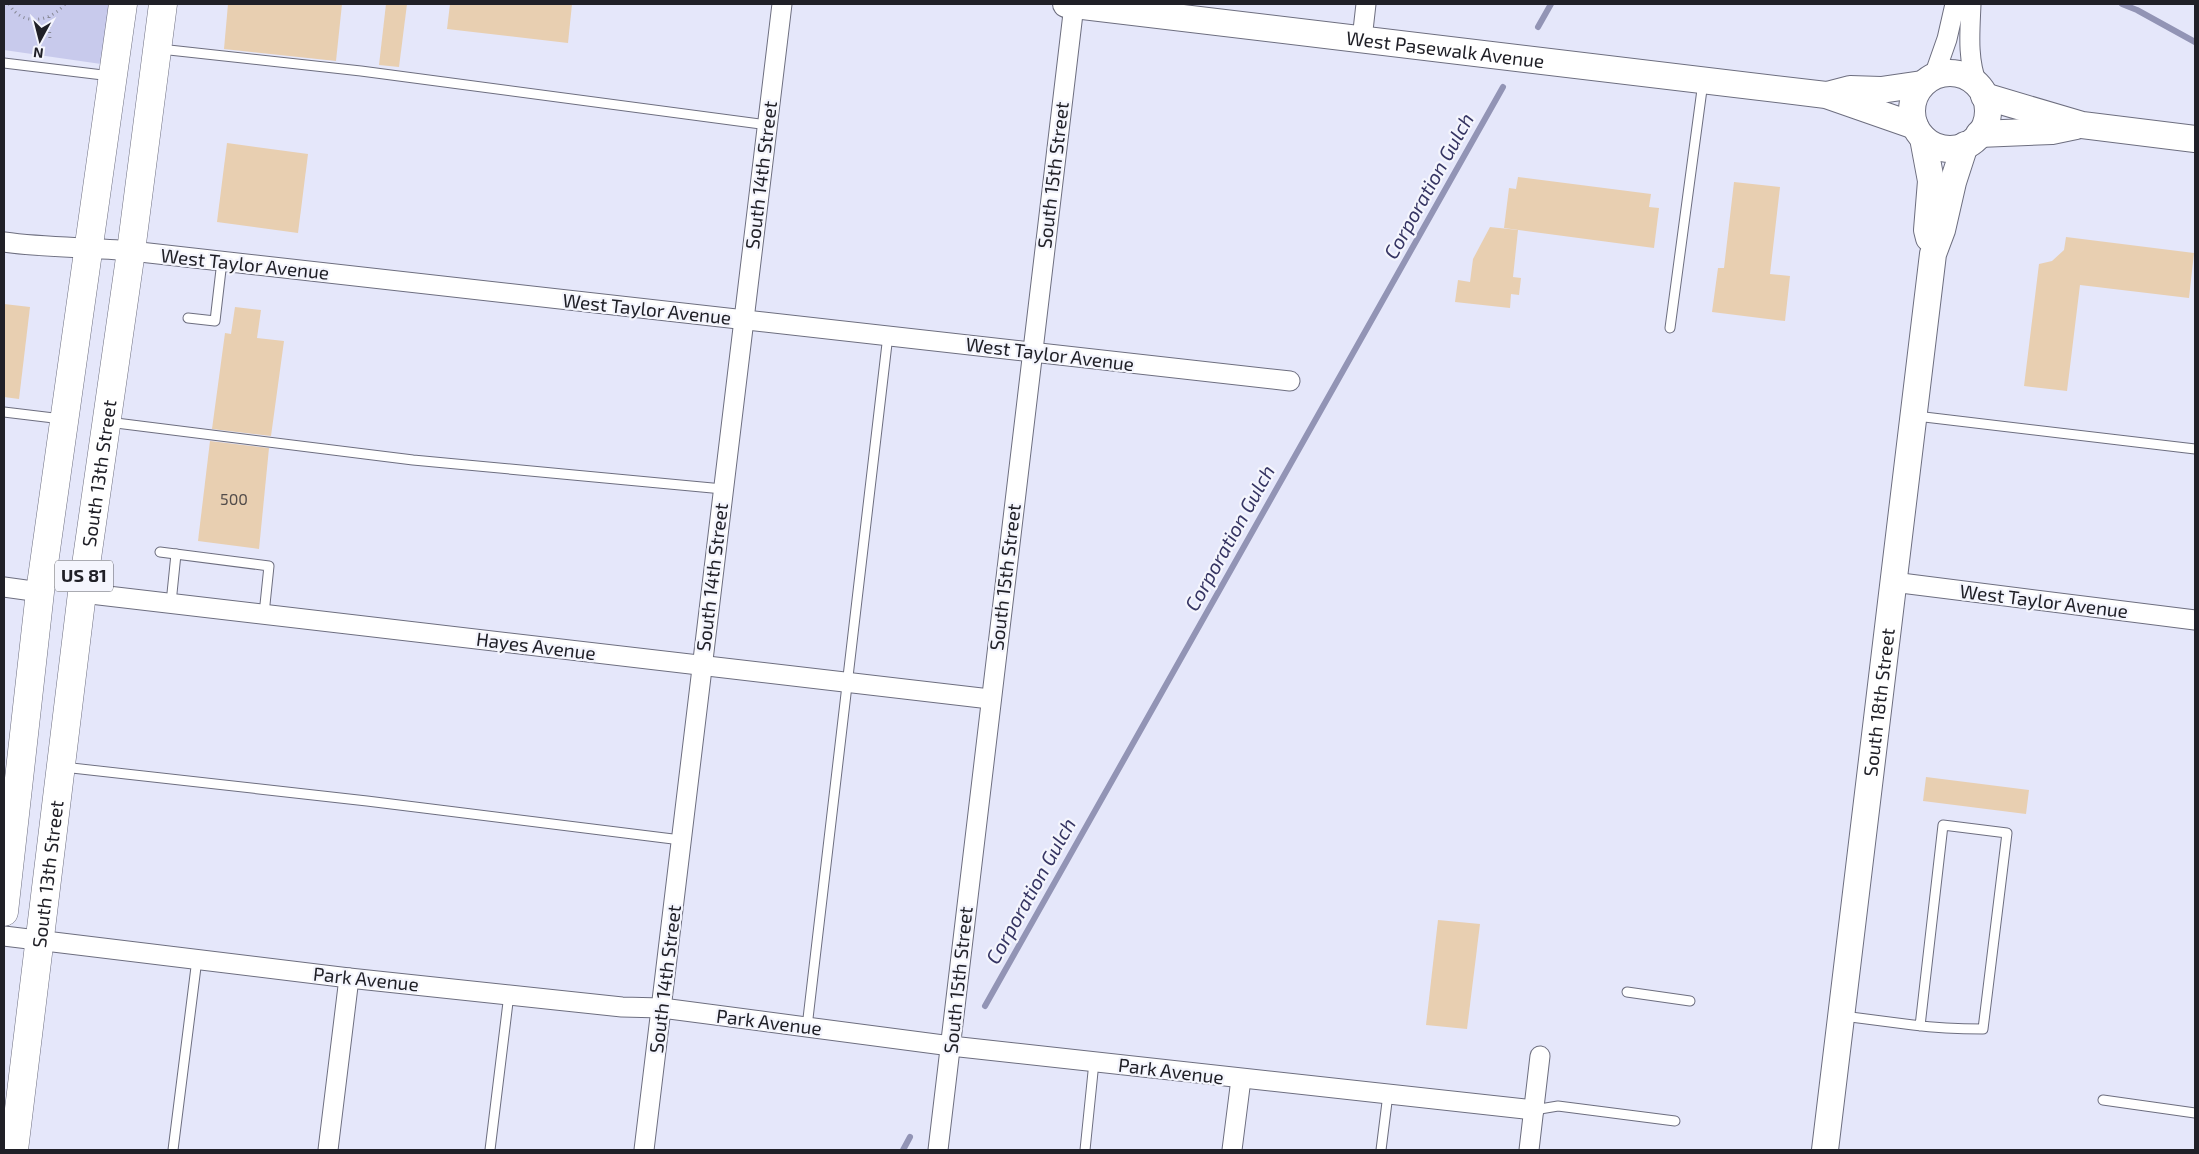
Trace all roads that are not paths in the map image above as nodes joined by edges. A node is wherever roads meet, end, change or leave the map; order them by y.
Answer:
1 (123, 4) edge
2 (163, 4) edge
3 (782, 4) edge
4 (1070, 4) edge
5 (1366, 4) edge
6 (1955, 4) edge
7 (1971, 4) edge
8 (1362, 39) junction
9 (158, 48) junction
10 (4, 63) edge
11 (114, 77) junction
12 (1928, 80) junction
13 (1703, 81) junction
14 (1981, 90) junction
15 (1826, 96) junction
16 (768, 125) junction
17 (2082, 125) junction
18 (1919, 132) junction
19 (2195, 138) edge
20 (1972, 140) junction
21 (4, 242) edge
22 (89, 247) junction
23 (131, 251) junction
24 (1933, 254) junction
25 (222, 261) junction
26 (188, 318) dead end
27 (744, 319) junction
28 (1670, 328) dead end
29 (888, 335) junction
30 (1032, 352) junction
31 (1290, 381) dead end
32 (4, 412) edge
33 (1914, 416) junction
34 (65, 420) junction
35 (106, 422) junction
36 (2195, 449) edge
37 (722, 489) junction
38 (160, 552) dead end
39 (176, 554) junction
40 (1893, 582) junction
41 (4, 587) edge
42 (40, 592) junction
43 (82, 593) junction
44 (171, 603) junction
45 (264, 614) junction
46 (2195, 620) edge
47 (701, 665) junction
48 (846, 681) junction
49 (990, 698) junction
50 (61, 767) junction
51 (682, 840) junction
52 (4, 912) edge
53 (4, 936) edge
54 (39, 941) junction
55 (197, 958) junction
56 (349, 978) junction
57 (1627, 992) dead end
58 (509, 994) junction
59 (1690, 1001) dead end
60 (662, 1008) junction
61 (1840, 1016) junction
62 (1920, 1026) junction
63 (807, 1027) junction
64 (951, 1046) junction
65 (1540, 1056) dead end
66 (1094, 1062) junction
67 (1241, 1079) junction
68 (1388, 1094) junction
69 (2103, 1100) dead end
70 (1534, 1110) junction
71 (2195, 1113) edge
72 (1675, 1121) dead end
73 (14, 1150) edge
74 (173, 1150) edge
75 (328, 1150) edge
76 (490, 1150) edge
77 (644, 1150) edge
78 (938, 1150) edge
79 (1085, 1150) edge
80 (1232, 1150) edge
81 (1381, 1150) edge
82 (1529, 1150) edge
83 (1825, 1150) edge

1 - 11 highway, South 13th Street / US 81
2 - 9 highway, South 13th Street / US 81
3 - 16 street, South 14th Street
4 - 8 street, West Pasewalk Avenue
4 - 30 street, South 15th Street
5 - 8 street
6 - 12 street
7 - 14 street
8 - 13 street, West Pasewalk Avenue
9 - 16 lane
9 - 23 highway, South 13th Street / US 81
10 - 11 lane
11 - 22 highway, South 13th Street / US 81
12 - 14 street
12 - 15 street, West Pasewalk Avenue
12 - 18 street
13 - 15 street, West Pasewalk Avenue
13 - 28 lane
14 - 17 street
14 - 20 street
15 - 18 street, West Pasewalk Avenue
16 - 27 street, South 14th Street
17 - 19 street
17 - 20 street
18 - 20 street
18 - 24 street, South 18th Street
20 - 24 street, South 18th Street
21 - 22 street, West Taylor Avenue
22 - 23 street, West Taylor Avenue
22 - 34 highway, South 13th Street / US 81
23 - 25 street, West Taylor Avenue
23 - 35 highway, South 13th Street / US 81
24 - 33 street, South 18th Street
25 - 26 lane
25 - 27 street, West Taylor Avenue
27 - 29 street, West Taylor Avenue
27 - 37 street, South 14th Street
29 - 30 street, West Taylor Avenue
29 - 48 lane
30 - 31 street, West Taylor Avenue
30 - 49 street, South 15th Street
32 - 34 lane
33 - 36 lane
33 - 40 street, South 18th Street
34 - 42 highway, South 13th Street / US 81
35 - 37 lane
35 - 43 highway, South 13th Street / US 81
37 - 47 street, South 14th Street
38 - 39 lane
39 - 44 lane
39 - 45 lane
40 - 46 street, West Taylor Avenue
40 - 61 street, South 18th Street
41 - 42 street
42 - 52 highway, South 13th Street / US 81
43 - 44 street, Hayes Avenue
43 - 50 highway, South 13th Street / US 81
44 - 45 street, Hayes Avenue
45 - 47 street, Hayes Avenue
47 - 48 street, Hayes Avenue
47 - 51 street, South 14th Street
48 - 49 street, Hayes Avenue
48 - 63 lane
49 - 64 street, South 15th Street
50 - 51 lane
50 - 54 highway, South 13th Street / US 81
51 - 60 street, South 14th Street
53 - 54 street, Park Avenue
54 - 55 street, Park Avenue
54 - 73 highway, South 13th Street / US 81
55 - 56 street, Park Avenue
55 - 74 lane
56 - 58 street, Park Avenue
56 - 75 street
57 - 59 lane
58 - 60 street, Park Avenue
58 - 76 lane
60 - 63 street, Park Avenue
60 - 77 street, South 14th Street
61 - 62 lane
61 - 83 street, South 18th Street
62 - 62 lane
63 - 64 street, Park Avenue
64 - 66 street, Park Avenue
64 - 78 street, South 15th Street
65 - 70 street
66 - 67 street, Park Avenue
66 - 79 lane
67 - 68 street, Park Avenue
67 - 80 street
68 - 70 street, Park Avenue
68 - 81 lane
69 - 71 lane
70 - 72 lane
70 - 82 street

